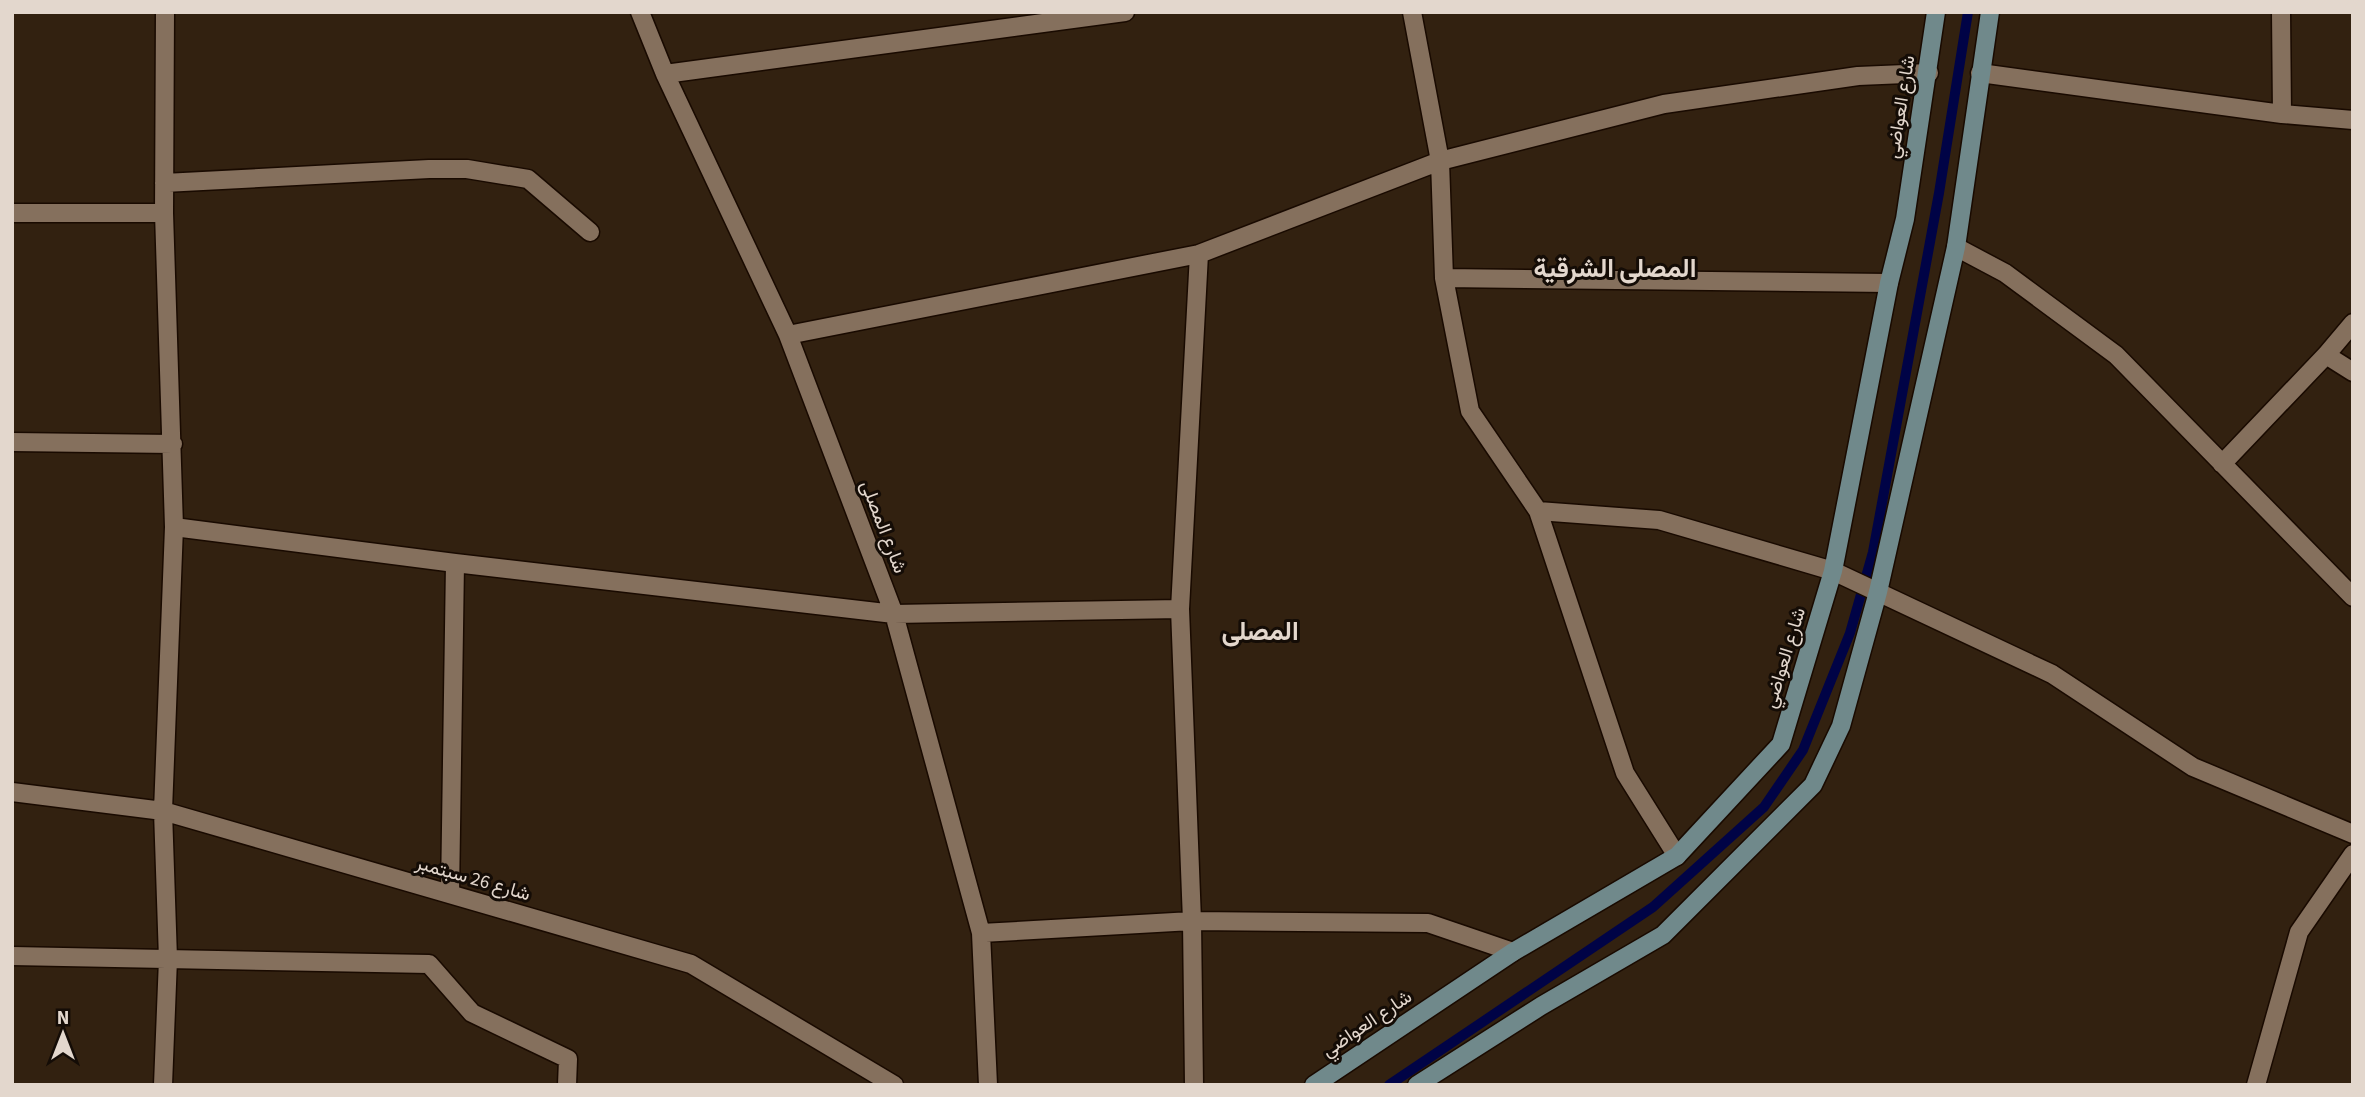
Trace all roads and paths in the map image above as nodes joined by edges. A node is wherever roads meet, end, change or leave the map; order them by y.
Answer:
1 (165, 12) edge
2 (640, 12) edge
3 (1125, 12) edge
4 (1412, 12) edge
5 (1936, 12) edge
6 (1990, 12) edge
7 (2281, 12) edge
8 (1928, 73) junction
9 (1980, 73) junction
10 (665, 74) junction
11 (2282, 114) junction
12 (2353, 120) edge
13 (1440, 161) junction
14 (164, 183) junction
15 (12, 212) edge
16 (164, 213) junction
17 (590, 232) dead end
18 (1956, 247) junction
19 (1199, 254) junction
20 (1444, 278) junction
21 (1889, 283) junction
22 (2353, 323) edge
23 (788, 335) junction
24 (2326, 355) junction
25 (2353, 372) edge
26 (12, 442) edge
27 (173, 444) junction
28 (2222, 464) junction
29 (1538, 511) junction
30 (174, 527) junction
31 (455, 563) junction
32 (1833, 571) junction
33 (1878, 592) junction
34 (2353, 597) edge
35 (1180, 609) junction
36 (894, 614) junction
37 (12, 793) edge
38 (163, 811) junction
39 (2353, 834) edge
40 (2353, 854) edge
41 (1677, 856) junction
42 (450, 894) junction
43 (1192, 922) junction
44 (981, 933) junction
45 (1513, 952) junction
46 (12, 956) edge
47 (168, 958) junction
48 (163, 1085) edge
49 (567, 1085) edge
50 (894, 1085) edge
51 (988, 1085) edge
52 (1194, 1085) edge
53 (1314, 1085) edge
54 (1418, 1085) edge
55 (2256, 1085) edge

1 - 14 street
2 - 10 street, شارع المصلى
3 - 10 street
4 - 13 street
5 - 8 main road, شارع العواضي
6 - 9 main road
7 - 11 street
8 - 13 street
8 - 21 main road, شارع العواضي
9 - 11 street
9 - 18 main road
10 - 23 street, شارع المصلى
11 - 12 street
13 - 19 street
13 - 20 street
14 - 16 street
14 - 17 street
15 - 16 street
16 - 27 street
18 - 28 street
18 - 33 main road
19 - 23 street
19 - 35 street
20 - 21 street
20 - 29 street
21 - 32 main road, شارع العواضي
22 - 24 street
23 - 36 street, شارع المصلى
24 - 25 street
24 - 28 street
26 - 27 street
27 - 30 street
28 - 34 street
29 - 32 street
29 - 41 street
30 - 31 street
30 - 38 street
31 - 36 street
31 - 42 street
32 - 33 street
32 - 41 main road, شارع العواضي
33 - 39 street
33 - 54 main road
35 - 36 street
35 - 43 street
36 - 44 street, شارع المصلى
37 - 38 street, شارع 26 سبتمبر
38 - 42 street, شارع 26 سبتمبر
38 - 47 street
40 - 55 street
41 - 45 main road, شارع العواضي
42 - 50 street, شارع 26 سبتمبر
43 - 44 street
43 - 45 street
43 - 52 street
44 - 51 street, شارع المصلى
45 - 53 main road, شارع العواضي
46 - 47 street
47 - 48 street
47 - 49 street

